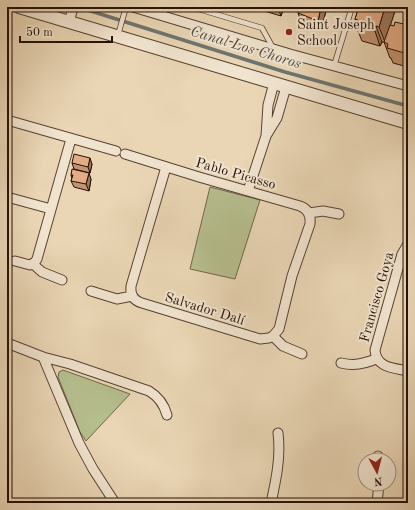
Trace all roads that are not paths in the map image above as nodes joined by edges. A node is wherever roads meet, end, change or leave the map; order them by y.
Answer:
1 (19, 7) edge
2 (126, 7) edge
3 (133, 7) edge
4 (192, 7) edge
5 (352, 7) edge
6 (71, 14) edge
7 (119, 33) junction
8 (273, 48) junction
9 (334, 66) junction
10 (274, 83) junction
11 (408, 86) edge
12 (286, 87) junction
13 (7, 120) edge
14 (408, 123) edge
15 (266, 136) junction
16 (71, 139) junction
17 (166, 167) junction
18 (248, 191) junction
19 (7, 197) edge
20 (51, 209) junction
21 (309, 213) junction
22 (338, 214) dead end
23 (408, 244) edge
24 (15, 261) dead end
25 (33, 264) junction
26 (62, 280) dead end
27 (91, 291) dead end
28 (132, 296) junction
29 (273, 336) junction
30 (7, 343) edge
31 (302, 354) dead end
32 (43, 357) junction
33 (376, 359) junction
34 (341, 363) dead end
35 (408, 371) edge
36 (167, 415) dead end
37 (278, 433) dead end
38 (378, 492) edge
39 (115, 503) edge
40 (271, 503) edge
41 (377, 503) edge

1 - 6 street
2 - 7 lane
3 - 8 street
4 - 8 lane
5 - 9 lane
6 - 7 street
7 - 10 street
8 - 9 street
9 - 11 street
10 - 12 street
10 - 15 street
12 - 14 street
12 - 15 street
13 - 16 street, Pablo Picasso
15 - 18 street
16 - 17 street, Pablo Picasso
16 - 20 street
17 - 18 street, Pablo Picasso
17 - 28 street
18 - 21 street, Pablo Picasso
19 - 20 street
20 - 25 street
21 - 22 street
21 - 29 street
23 - 33 street, Francisco Goya
24 - 25 street
25 - 26 street
27 - 28 street
28 - 29 street, Salvador Dalí
29 - 31 street
30 - 32 street
32 - 36 street
32 - 39 street
33 - 34 street, Francisco Goya
33 - 35 street, Francisco Goya
37 - 40 street
38 - 41 street

